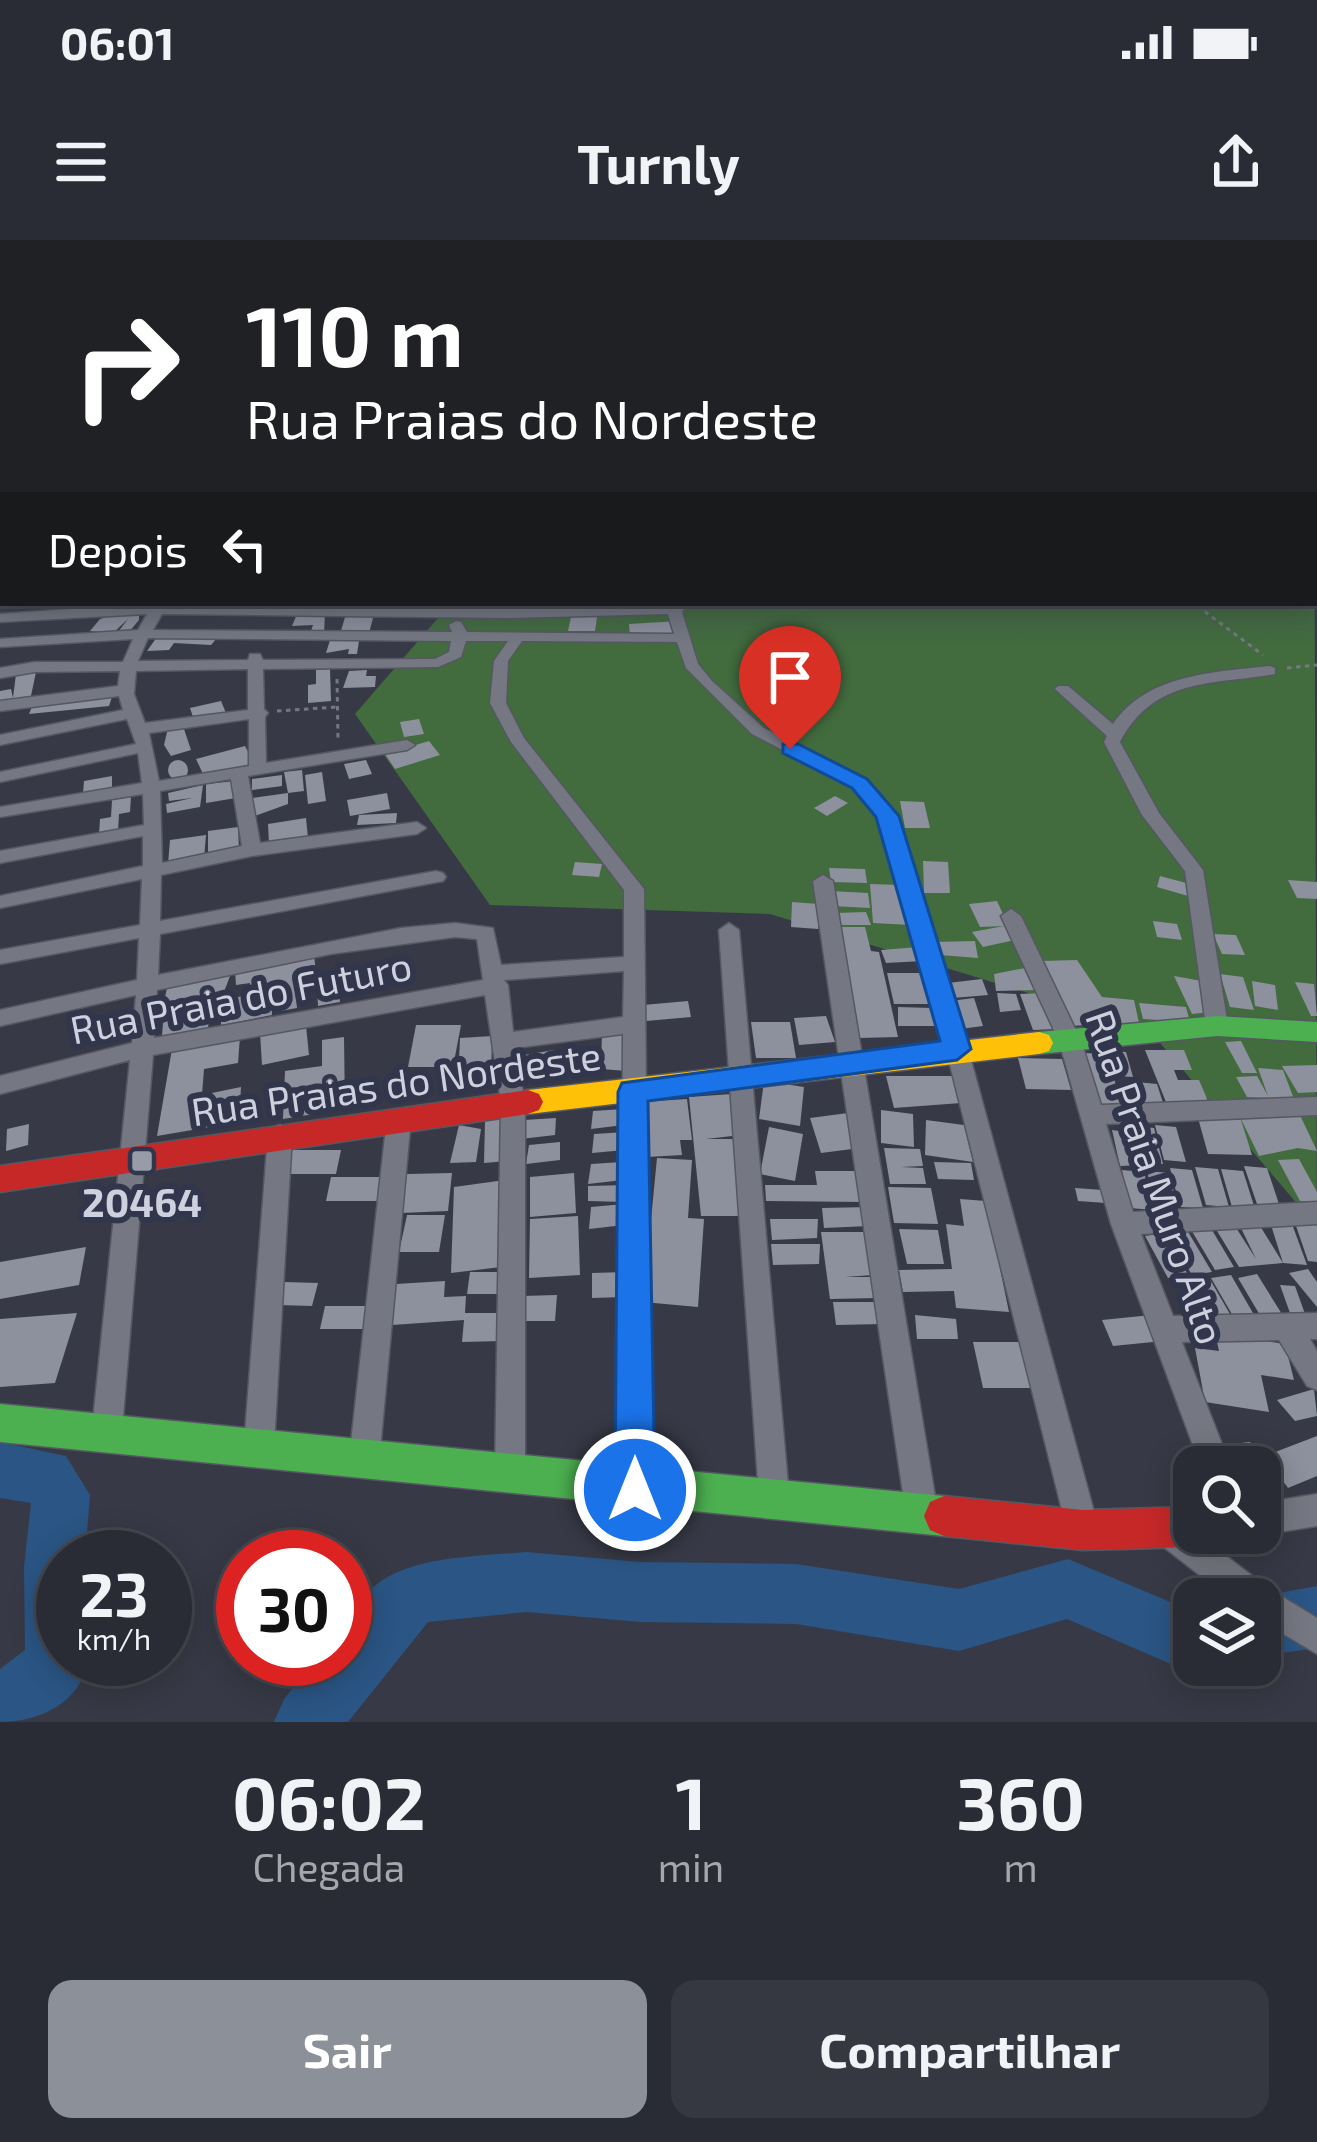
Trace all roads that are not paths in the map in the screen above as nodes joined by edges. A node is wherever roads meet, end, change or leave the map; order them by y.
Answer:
1 (148, 606) edge
2 (159, 606) edge
3 (304, 606) edge
4 (674, 606) edge
5 (448, 607) edge
6 (0, 619) edge
7 (460, 633) junction
8 (144, 634) junction
9 (519, 634) junction
10 (254, 636) junction
11 (683, 638) junction
12 (0, 643) edge
13 (128, 666) junction
14 (256, 668) junction
15 (1276, 670) road end
16 (0, 674) edge
17 (1063, 689) dead end
18 (126, 690) junction
19 (0, 706) edge
20 (260, 712) junction
21 (139, 729) junction
22 (1115, 734) junction
23 (0, 740) edge
24 (407, 745) dead end
25 (248, 772) junction
26 (0, 777) edge
27 (149, 790) junction
28 (0, 812) edge
29 (417, 828) dead end
30 (152, 829) junction
31 (252, 850) junction
32 (0, 857) edge
33 (152, 872) junction
34 (436, 877) dead end
35 (823, 880) dead end
36 (0, 902) edge
37 (1011, 916) dead end
38 (147, 929) junction
39 (729, 930) dead end
40 (0, 957) edge
41 (635, 963) junction
42 (495, 979) junction
43 (143, 984) junction
44 (0, 1018) edge
45 (635, 1024) junction
46 (1217, 1026) junction
47 (1317, 1032) edge
48 (505, 1041) junction
49 (1070, 1041) junction
50 (145, 1048) junction
51 (957, 1049) junction
52 (853, 1060) junction
53 (743, 1077) junction
54 (0, 1085) edge
55 (633, 1092) junction
56 (513, 1103) junction
57 (1317, 1106) edge
58 (1095, 1115) junction
59 (399, 1118) junction
60 (280, 1135) junction
61 (130, 1162) junction
62 (0, 1179) edge
63 (1317, 1213) edge
64 (1124, 1224) junction
65 (1317, 1326) edge
66 (1287, 1328) junction
67 (1166, 1329) junction
68 (1317, 1376) edge
69 (0, 1423) edge
70 (107, 1430) junction
71 (259, 1446) junction
72 (1208, 1446) edge
73 (364, 1461) junction
74 (510, 1472) junction
75 (635, 1490) junction
76 (775, 1496) junction
77 (1317, 1510) edge
78 (922, 1514) junction
79 (1281, 1516) edge
80 (1173, 1528) edge
81 (1083, 1530) junction
82 (1207, 1554) edge
83 (1232, 1578) edge
84 (1281, 1614) edge
85 (1317, 1636) edge

1 - 6 street
2 - 8 street
3 - 5 street
4 - 5 street
4 - 11 street
5 - 7 street
7 - 9 street
7 - 10 street
7 - 14 street
8 - 10 street
8 - 12 street
8 - 13 street
9 - 11 street
9 - 41 street
10 - 14 street
11 - 51 street
13 - 14 street
13 - 16 street
13 - 18 street
14 - 20 street
15 - 22 street
17 - 22 street
18 - 19 street
18 - 21 street
20 - 21 street
20 - 25 street
21 - 23 street
21 - 26 street
21 - 27 street
22 - 46 street
24 - 25 street
25 - 27 street
25 - 31 street
27 - 28 street
27 - 30 street
29 - 31 street
30 - 32 street
30 - 33 street
31 - 33 street
33 - 36 street
33 - 38 street
34 - 38 street
35 - 52 street
37 - 49 street, Rua Praia Muro Alto
38 - 40 street
38 - 43 street
39 - 53 street
41 - 42 street, Rua Praia do Futuro
41 - 45 street
42 - 43 street
42 - 48 street
42 - 50 street, Rua Praia do Futuro
43 - 44 street
43 - 50 street
45 - 48 street
45 - 55 street
46 - 47 street, Rua Praias do Nordeste
46 - 49 street, Rua Praias do Nordeste
48 - 56 street
49 - 51 street, Rua Praias do Nordeste
49 - 58 street, Rua Praia Muro Alto
50 - 54 street, Rua Praia do Futuro
50 - 61 street
51 - 52 street, Rua Praias do Nordeste
51 - 81 street
52 - 53 street, Rua Praias do Nordeste
52 - 78 street
53 - 55 street, Rua Praias do Nordeste
53 - 76 street
55 - 56 street, Rua Praias do Nordeste
55 - 75 street
56 - 59 street, Rua Praias do Nordeste
56 - 74 street
57 - 58 street
58 - 64 street, Rua Praia Muro Alto
59 - 60 street, Rua Praias do Nordeste
59 - 73 street
60 - 61 street, Rua Praias do Nordeste
60 - 71 street
61 - 62 street, Rua Praias do Nordeste
61 - 70 street
63 - 64 street
64 - 67 street, Rua Praia Muro Alto
65 - 66 street
66 - 67 street
66 - 68 street
67 - 72 street, Rua Praia Muro Alto
69 - 70 street
70 - 71 street
71 - 73 street
73 - 74 street
74 - 75 street
75 - 76 street
76 - 78 street
77 - 79 street
78 - 81 street
80 - 81 street
82 - 83 street
84 - 85 street

